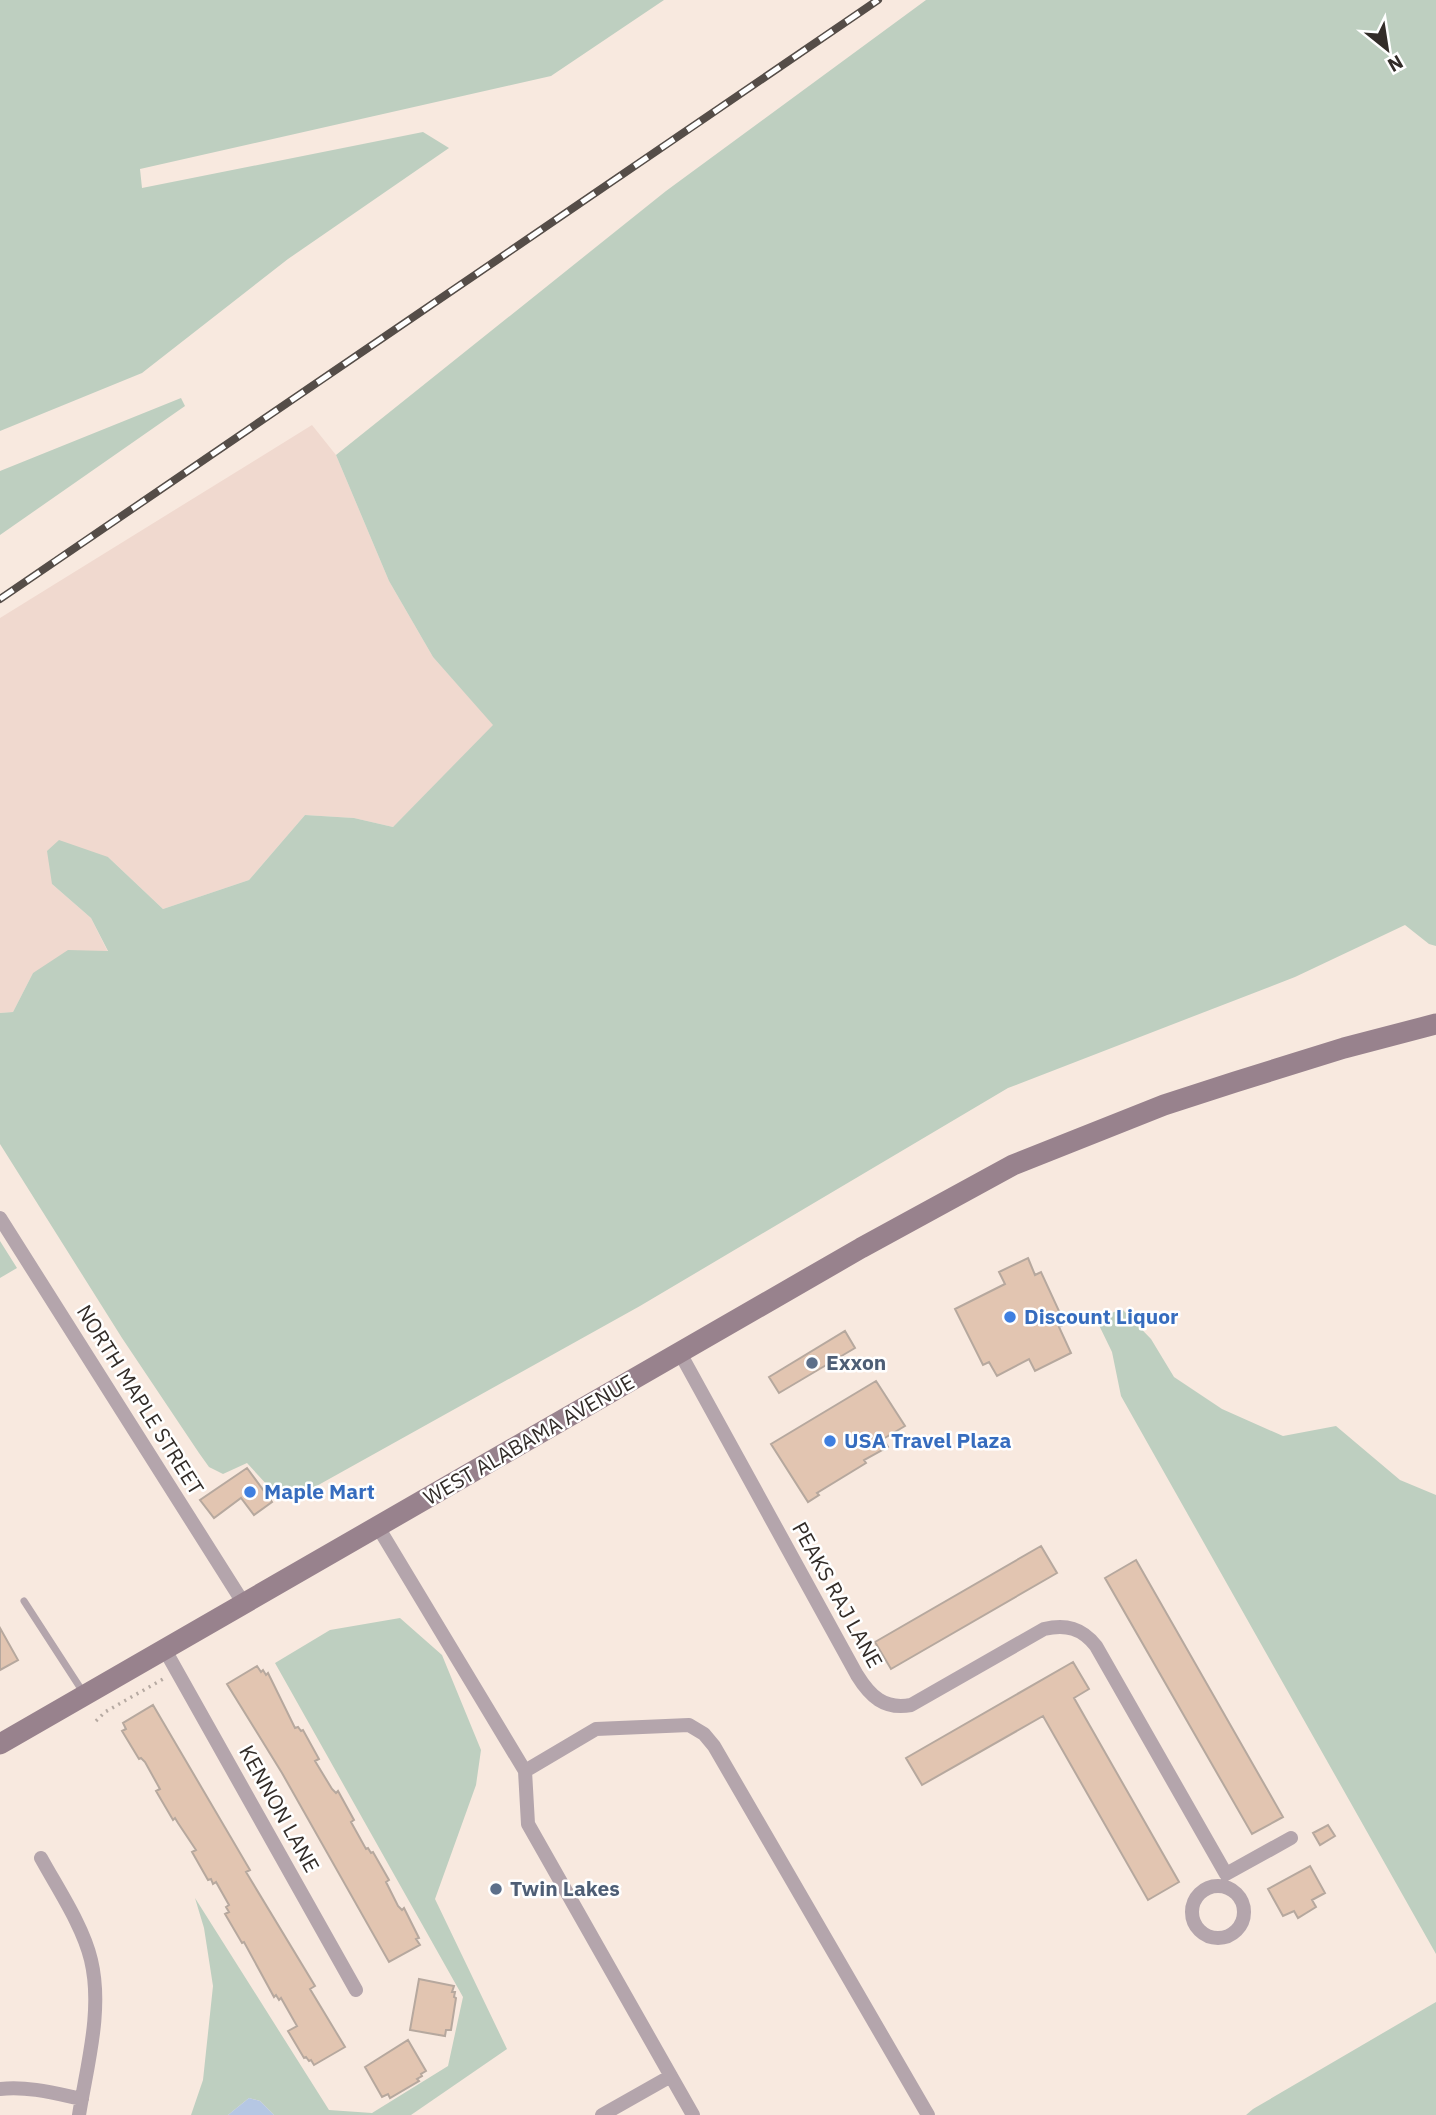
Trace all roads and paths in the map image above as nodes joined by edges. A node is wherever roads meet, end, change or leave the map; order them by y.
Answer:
1 (1436, 1024) edge
2 (0, 1218) edge
3 (680, 1353) junction
4 (378, 1527) junction
5 (24, 1601) dead end
6 (244, 1604) junction
7 (165, 1650) junction
8 (177, 1671) junction
9 (85, 1695) junction
10 (96, 1721) dead end
11 (0, 1744) edge
12 (525, 1771) junction
13 (1291, 1838) dead end
14 (41, 1858) dead end
15 (356, 1990) dead end
16 (671, 2076) junction
17 (0, 2089) edge
18 (82, 2099) junction
19 (79, 2115) edge
20 (602, 2115) edge
21 (693, 2115) edge
22 (928, 2115) edge

1 - 3 main road, WEST ALABAMA AVENUE
2 - 6 street, NORTH MAPLE STREET
3 - 4 main road, WEST ALABAMA AVENUE
3 - 13 street, PEAKS RAJ LANE
4 - 6 main road, WEST ALABAMA AVENUE
4 - 12 street
5 - 9 lane
6 - 7 main road, WEST ALABAMA AVENUE
7 - 8 street, KENNON LANE
7 - 9 main road, WEST ALABAMA AVENUE
8 - 10 path
8 - 15 street, KENNON LANE
9 - 11 main road, WEST ALABAMA AVENUE
12 - 16 street
12 - 22 street
14 - 18 street
16 - 20 street
16 - 21 street
17 - 18 street
18 - 19 street

